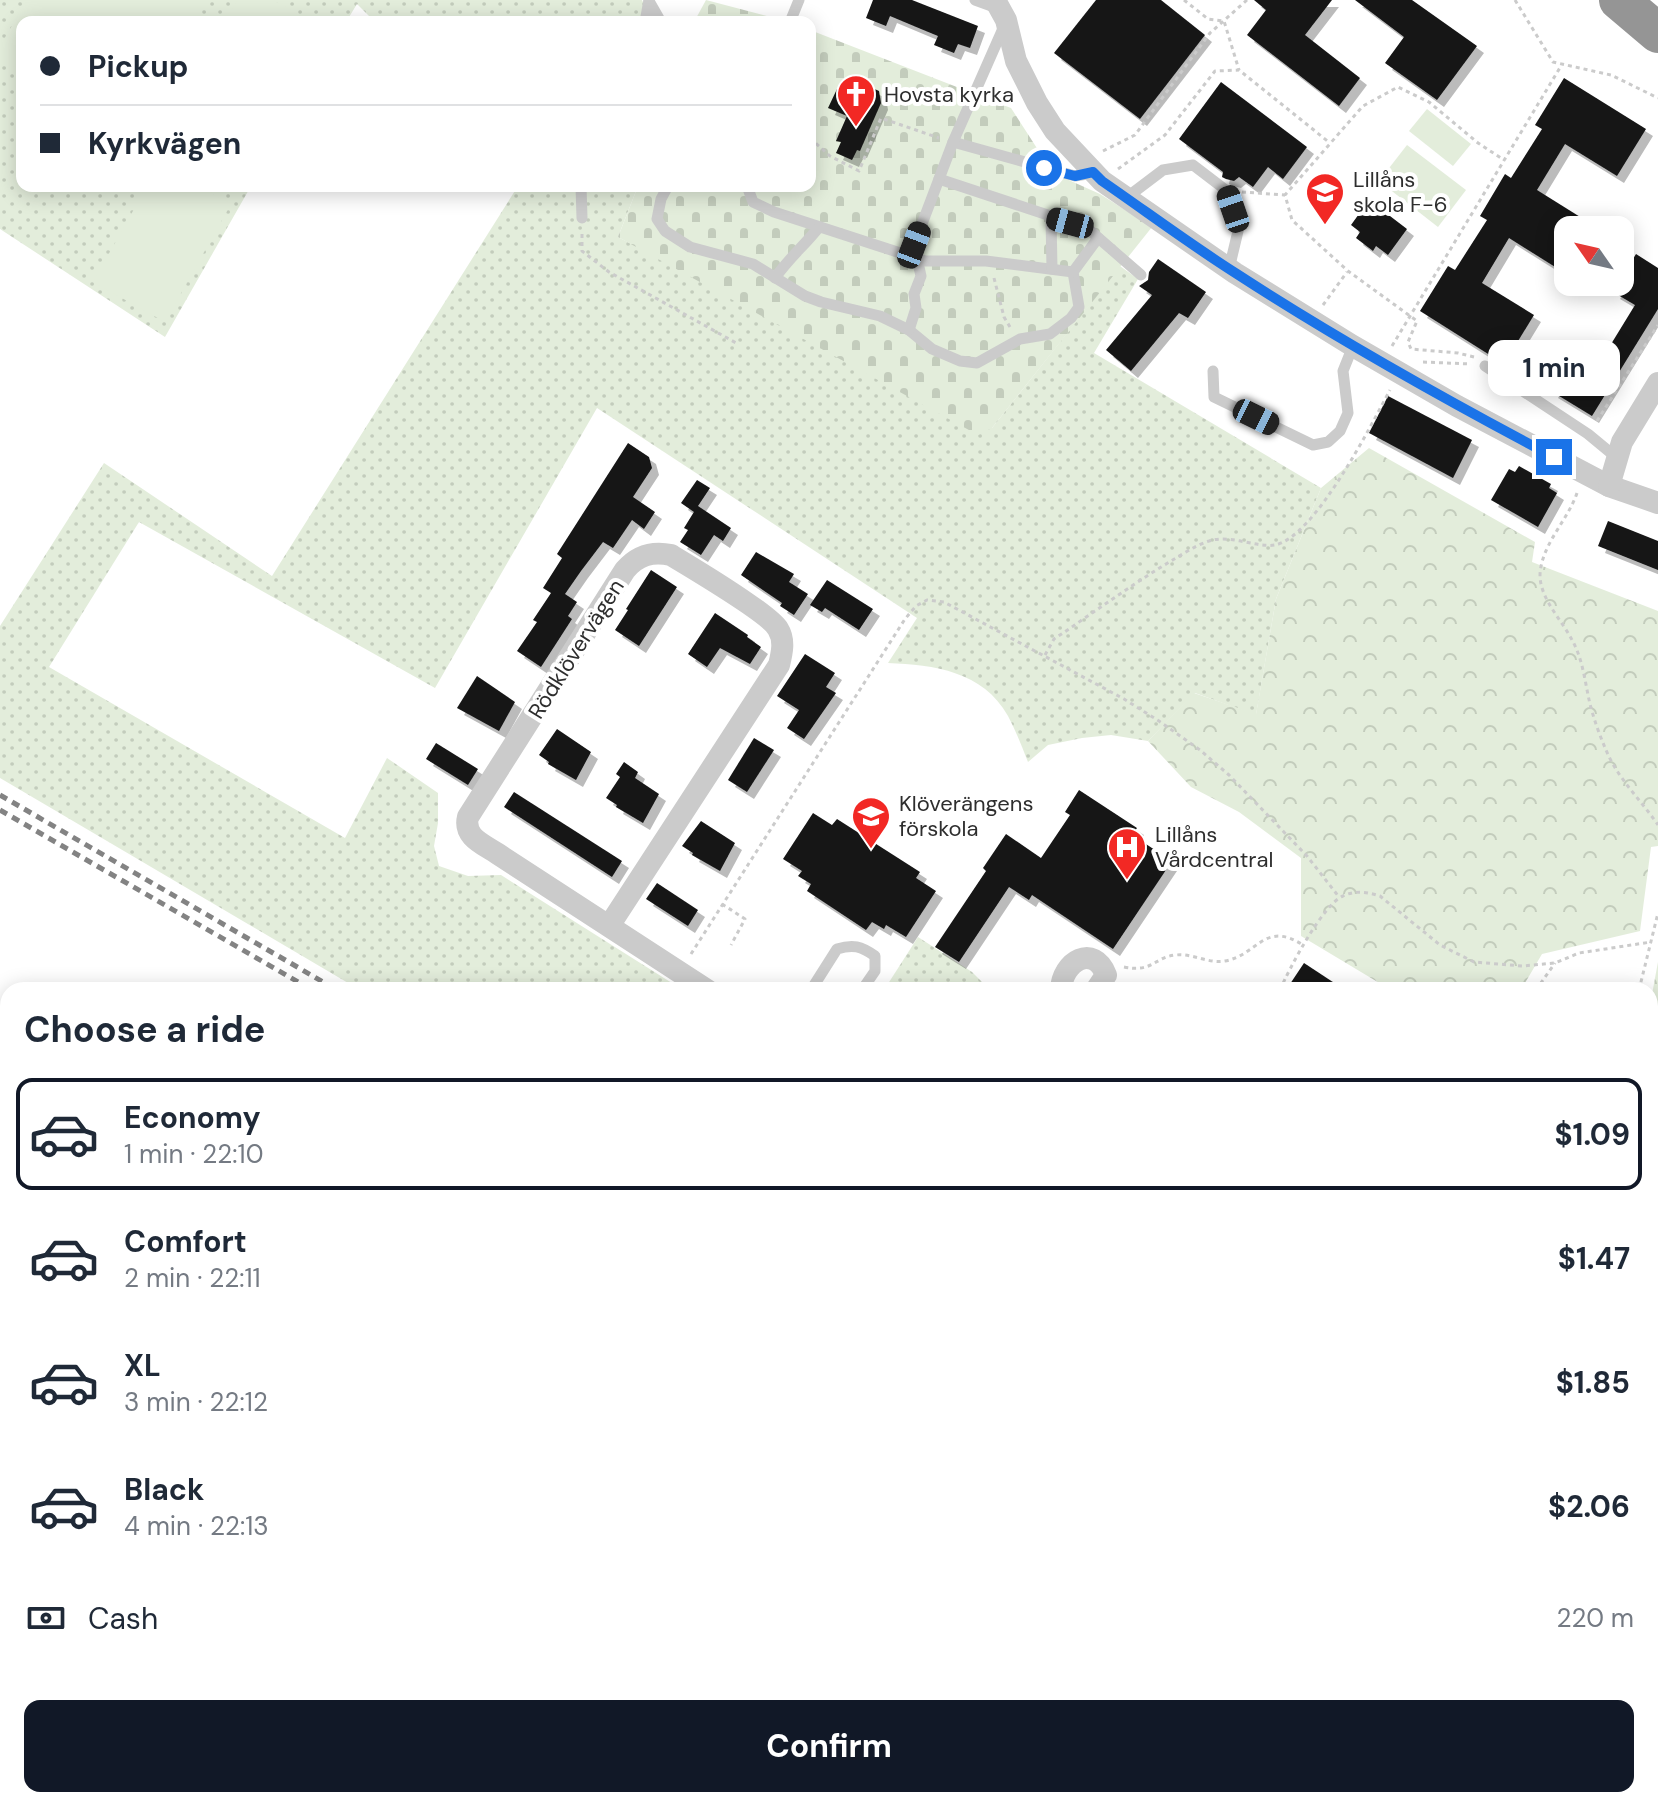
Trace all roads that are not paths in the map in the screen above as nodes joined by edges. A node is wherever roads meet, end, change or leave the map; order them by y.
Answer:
1 (975, 0) edge
2 (1619, 0) edge
3 (1005, 8) edge
4 (1658, 33) edge
5 (953, 142) junction
6 (1092, 172) junction
7 (939, 179) junction
8 (581, 192) edge
9 (665, 192) edge
10 (749, 192) edge
11 (1126, 198) junction
12 (582, 218) road end
13 (1051, 218) junction
14 (819, 227) junction
15 (1098, 238) junction
16 (917, 258) junction
17 (1052, 269) junction
18 (1229, 269) junction
19 (1073, 272) junction
20 (1141, 275) dead end
21 (775, 278) junction
22 (909, 330) junction
23 (1353, 346) junction
24 (1485, 366) road end
25 (1213, 371) dead end
26 (1658, 383) edge
27 (1617, 458) junction
28 (1609, 486) junction
29 (1658, 503) edge
30 (609, 926) junction
31 (695, 982) edge
32 (816, 982) edge
33 (867, 982) edge
34 (1062, 982) edge
35 (1101, 982) edge

1 - 3 lane
2 - 4 highway
3 - 5 lane
3 - 6 street
5 - 6 lane
5 - 7 lane
6 - 11 street
7 - 13 lane
7 - 16 lane
8 - 12 lane
9 - 21 lane
10 - 14 lane
11 - 18 street
11 - 18 lane
13 - 15 lane
13 - 17 lane
14 - 16 lane
14 - 21 lane
15 - 19 lane
15 - 20 lane
16 - 17 lane
16 - 22 lane
17 - 19 lane
18 - 23 street
19 - 22 lane
21 - 22 lane
23 - 25 lane
23 - 28 street
24 - 27 lane
26 - 27 street
27 - 28 street
28 - 29 street
30 - 30 street, Rödklövervägen
30 - 31 street, Rödklövervägen
32 - 33 lane
34 - 35 street

